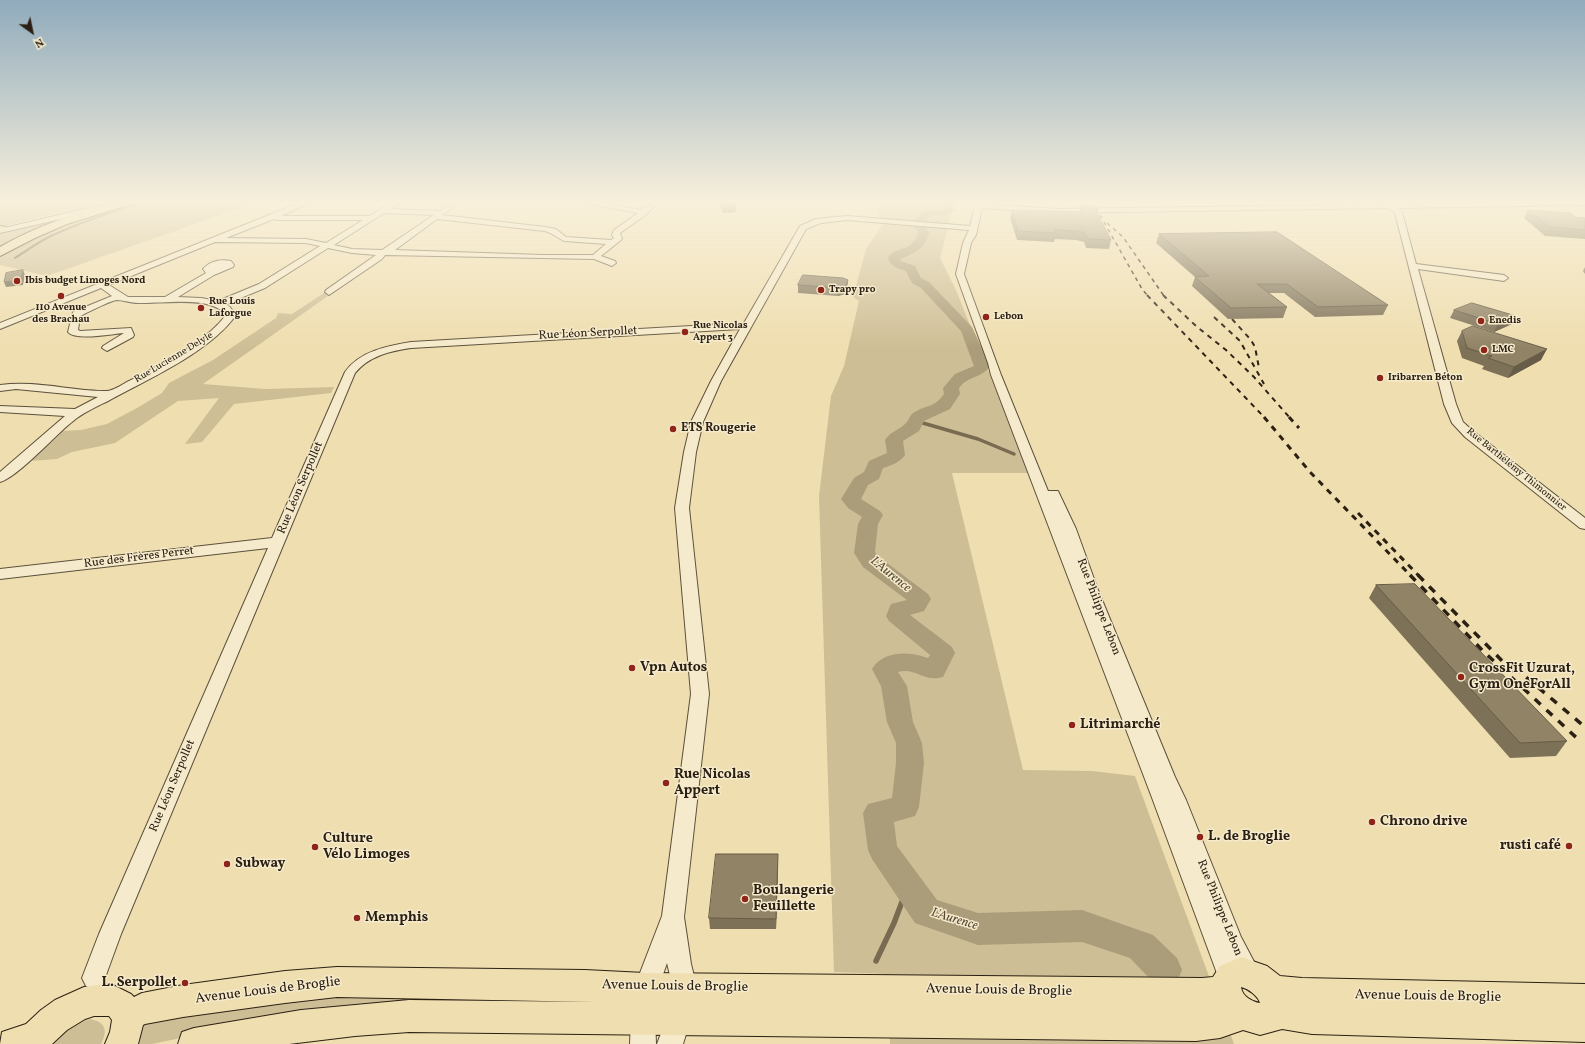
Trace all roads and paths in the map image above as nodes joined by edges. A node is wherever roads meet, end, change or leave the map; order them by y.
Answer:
1 (188, 250) edge
2 (322, 250) edge
3 (346, 250) edge
4 (389, 250) edge
5 (604, 250) edge
6 (791, 250) edge
7 (965, 250) edge
8 (1408, 250) edge
9 (382, 253) junction
10 (595, 257) junction
11 (612, 263) dead end
12 (1413, 266) junction
13 (211, 272) dead end
14 (1504, 278) dead end
15 (101, 285) junction
16 (329, 292) dead end
17 (119, 296) junction
18 (166, 300) junction
19 (219, 304) junction
20 (0, 326) edge
21 (748, 326) junction
22 (107, 348) dead end
23 (0, 388) edge
24 (109, 395) junction
25 (0, 409) edge
26 (78, 413) junction
27 (0, 478) edge
28 (1564, 509) junction
29 (1585, 511) edge
30 (1585, 525) edge
31 (278, 542) junction
32 (0, 574) edge
33 (673, 916) junction
34 (685, 988) junction
35 (99, 989) junction
36 (1237, 989) junction
37 (1585, 1000) edge
38 (1274, 1001) junction
39 (644, 1017) edge
40 (1585, 1026) edge
41 (124, 1030) edge
42 (674, 1031) edge
43 (27, 1042) edge
44 (194, 1044) edge

1 - 15 street
2 - 19 street
3 - 9 street
4 - 9 street
5 - 10 street
6 - 21 street
7 - 36 street, Rue Philippe Lebon
8 - 12 street, Rue Barthélémy Thimonnier
9 - 10 street
9 - 16 street
10 - 11 street
12 - 14 street
12 - 28 street, Rue Barthélémy Thimonnier
13 - 18 street
15 - 17 street
15 - 20 street
17 - 18 street
17 - 22 street
18 - 19 street
19 - 24 street, Rue Lucienne Delyle
21 - 31 street, Rue Léon Serpollet
21 - 33 street
23 - 24 street
24 - 26 street, Rue Lucienne Delyle
25 - 26 street
26 - 27 street, Rue Lucienne Delyle
28 - 29 street
28 - 30 street, Rue Barthélémy Thimonnier
31 - 32 street, Rue des Frères Perret
31 - 35 street, Rue Léon Serpollet
33 - 34 street
33 - 39 street
34 - 36 main road, Avenue Louis de Broglie
34 - 39 main road, Avenue Louis de Broglie
34 - 42 street
35 - 41 main road
35 - 43 main road
36 - 38 main road
36 - 38 main road
36 - 42 main road, Avenue Louis de Broglie
37 - 38 main road, Avenue Louis de Broglie
38 - 40 main road, Avenue Louis de Broglie
39 - 41 main road, Avenue Louis de Broglie
39 - 42 main road, Avenue Louis de Broglie
39 - 44 main road, Avenue Louis de Broglie

